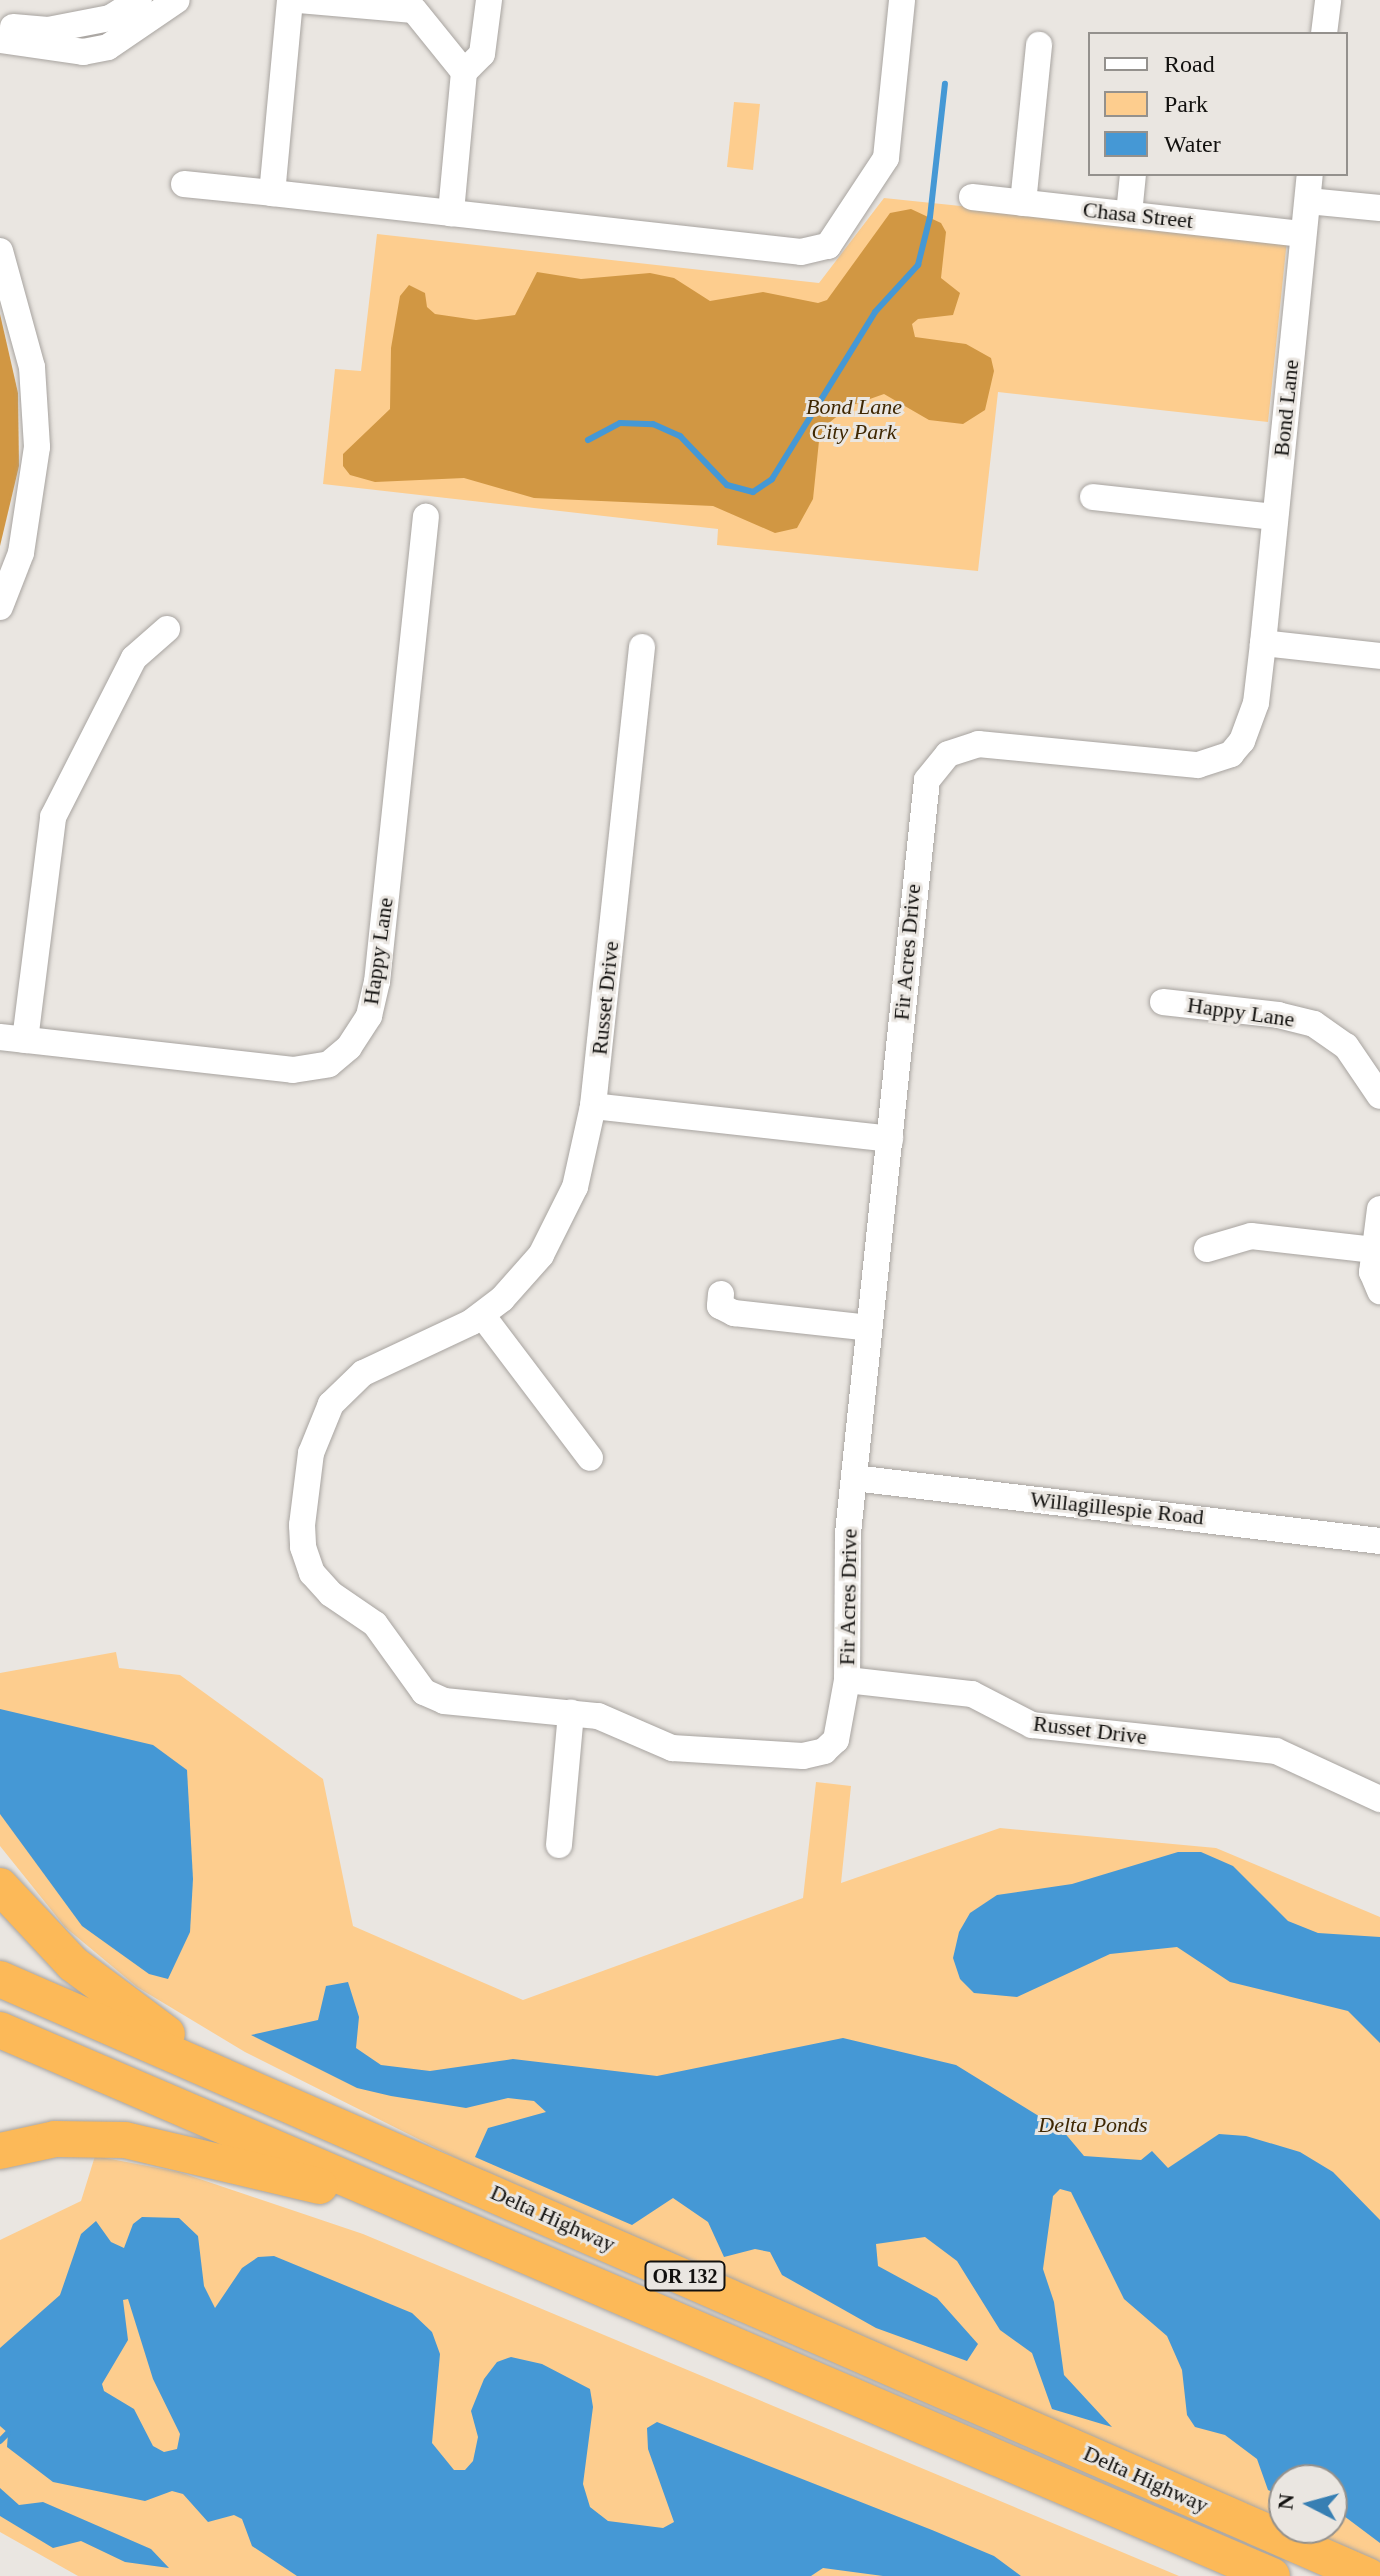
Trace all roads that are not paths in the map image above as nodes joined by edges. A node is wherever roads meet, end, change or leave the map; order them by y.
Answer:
1 (139, 0) edge
2 (177, 0) edge
3 (290, 0) edge
4 (299, 0) edge
5 (489, 0) edge
6 (902, 0) edge
7 (1328, 0) edge
8 (419, 5) edge
9 (0, 25) edge
10 (1324, 32) edge
11 (0, 40) edge
12 (1039, 45) dead end
13 (464, 72) junction
14 (1133, 176) edge
15 (1310, 176) edge
16 (184, 184) dead end
17 (272, 193) junction
18 (972, 197) dead end
19 (1308, 201) junction
20 (1023, 203) junction
21 (1380, 208) edge
22 (451, 213) junction
23 (1129, 214) junction
24 (1303, 234) junction
25 (0, 251) edge
26 (1093, 497) dead end
27 (426, 517) dead end
28 (1275, 517) junction
29 (0, 607) edge
30 (167, 629) dead end
31 (1263, 643) junction
32 (642, 647) dead end
33 (1380, 656) edge
34 (1163, 1002) dead end
35 (12, 1038) edge
36 (1380, 1096) edge
37 (593, 1106) junction
38 (890, 1139) junction
39 (1380, 1209) edge
40 (1207, 1249) dead end
41 (1374, 1250) junction
42 (1380, 1291) edge
43 (721, 1294) dead end
44 (482, 1315) junction
45 (869, 1328) junction
46 (590, 1458) dead end
47 (854, 1478) junction
48 (1380, 1541) edge
49 (847, 1680) junction
50 (571, 1713) junction
51 (1380, 1799) edge
52 (559, 1845) dead end
53 (0, 1886) edge
54 (0, 1979) edge
55 (0, 2030) edge
56 (224, 2074) junction
57 (0, 2151) edge
58 (441, 2217) junction
59 (1272, 2576) edge
60 (1368, 2576) edge

1 - 9 street
2 - 11 street
3 - 17 street
4 - 8 street
5 - 13 street
6 - 22 street
7 - 10 street
8 - 13 street
12 - 20 street
13 - 22 street
14 - 23 street
15 - 19 street, Bond Lane
16 - 17 street
17 - 22 street
18 - 20 street, Chasa Street
19 - 21 street
19 - 24 street, Bond Lane
20 - 23 street, Chasa Street
23 - 24 street, Chasa Street
24 - 28 street, Bond Lane
25 - 29 street
26 - 28 street
27 - 35 street, Happy Lane
28 - 31 street, Bond Lane
30 - 35 street, Happy Lane
31 - 33 street
31 - 38 street, Fir Acres Drive
32 - 37 street, Russet Drive
34 - 36 street, Happy Lane
37 - 38 street
37 - 44 street, Russet Drive
38 - 45 street, Fir Acres Drive
39 - 41 street
40 - 41 street
41 - 42 street
43 - 45 street
44 - 46 street
44 - 50 street, Russet Drive
45 - 47 street, Fir Acres Drive
47 - 48 street, Willagillespie Road
47 - 49 street, Fir Acres Drive
49 - 50 street, Russet Drive
49 - 51 street, Russet Drive
50 - 52 street
53 - 56 highway
54 - 56 highway, Delta Highway / OR 132
55 - 58 highway, Delta Highway / OR 132
56 - 60 highway, Delta Highway / OR 132
57 - 58 highway
58 - 59 highway, Delta Highway / OR 132

